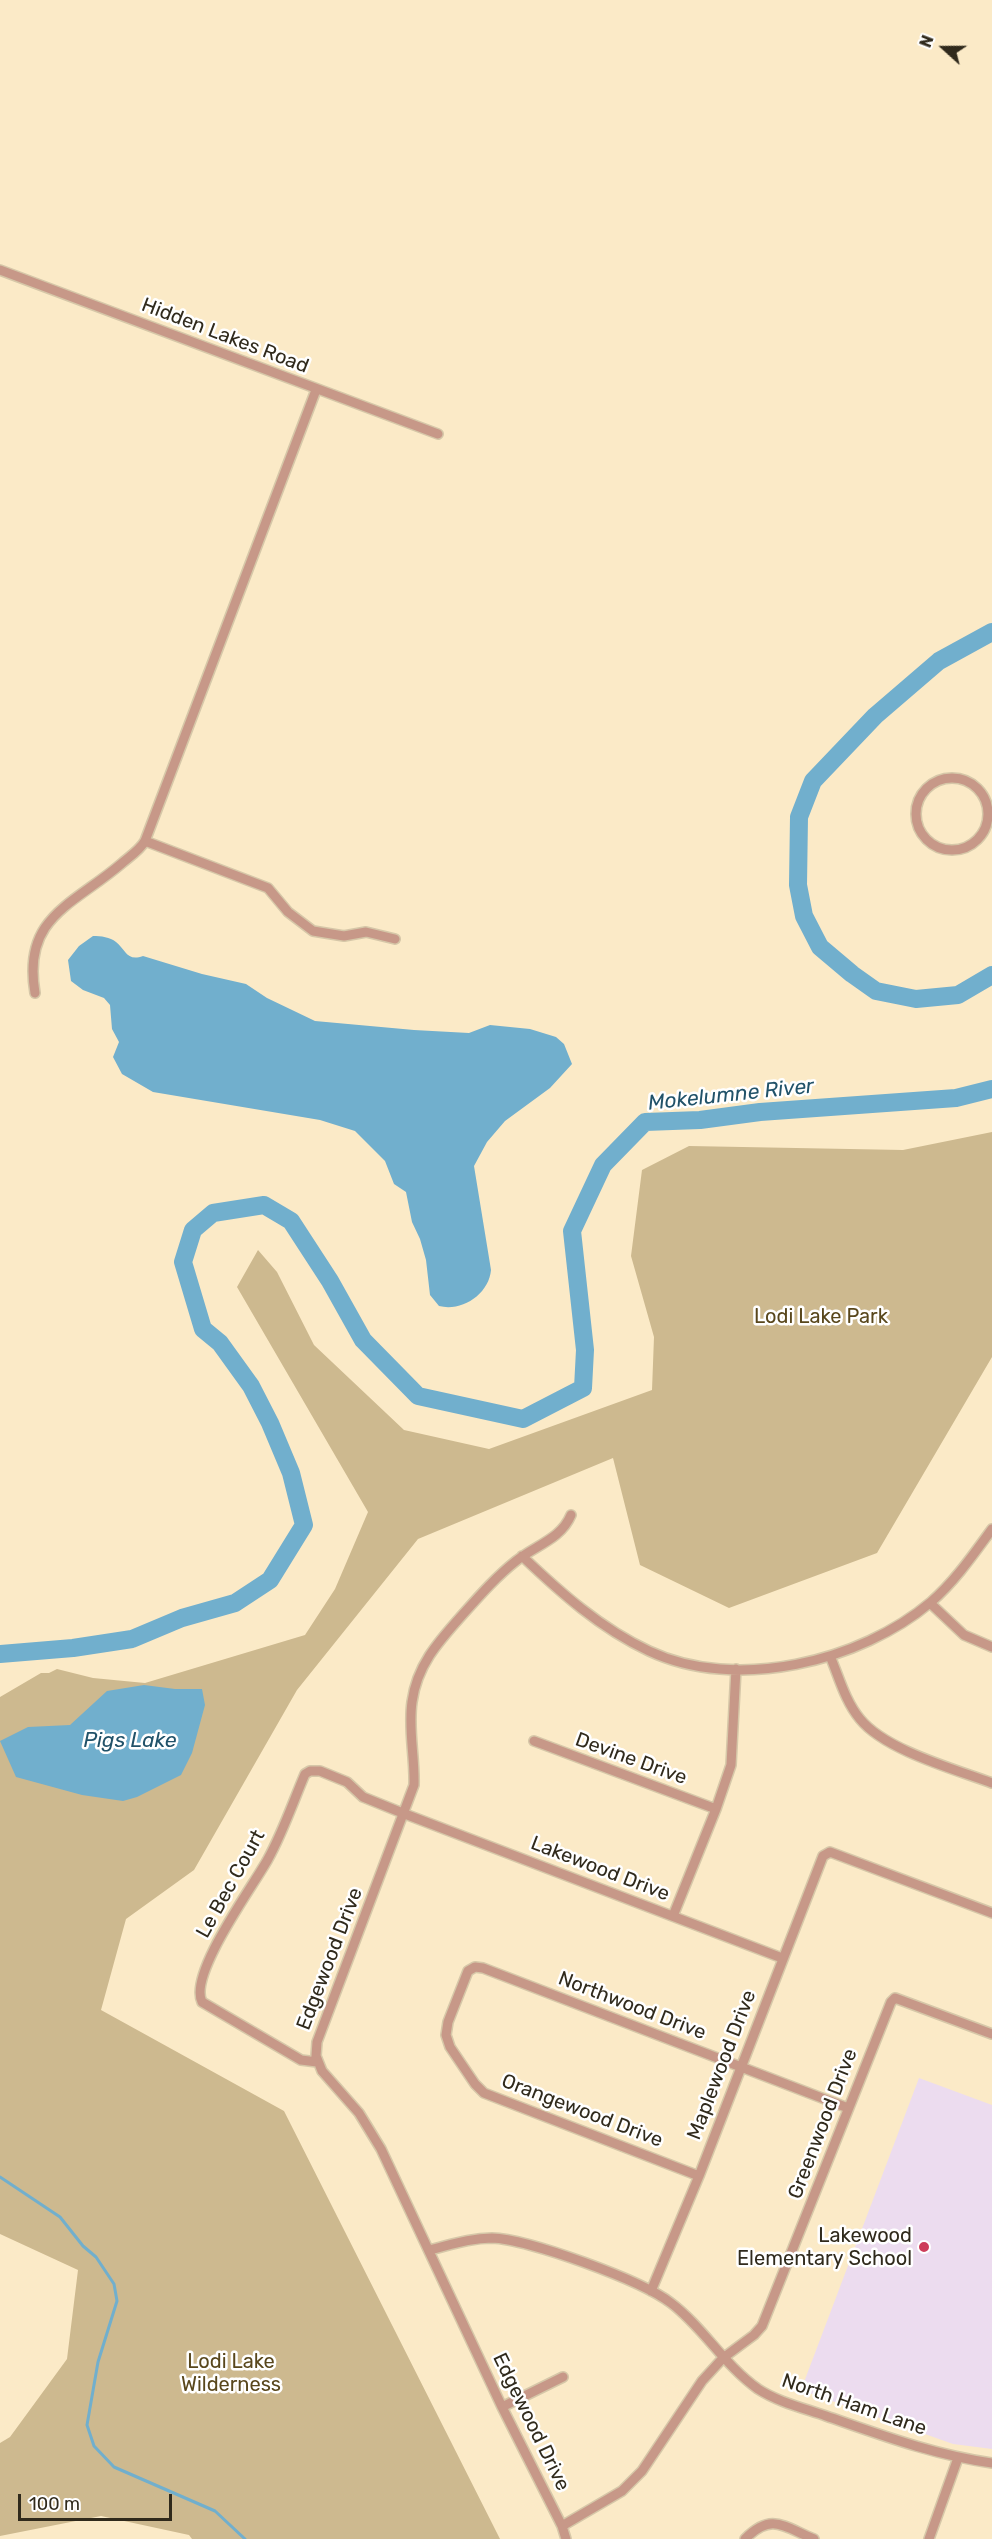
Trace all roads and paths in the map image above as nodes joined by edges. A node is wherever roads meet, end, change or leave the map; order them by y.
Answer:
1 (0, 270) edge
2 (316, 390) junction
3 (438, 435) dead end
4 (989, 796) edge
5 (145, 841) junction
6 (396, 939) dead end
7 (35, 993) dead end
8 (571, 1515) dead end
9 (992, 1529) edge
10 (522, 1556) junction
11 (930, 1603) junction
12 (992, 1647) edge
13 (830, 1656) junction
14 (736, 1669) junction
15 (534, 1741) dead end
16 (992, 1783) edge
17 (716, 1809) junction
18 (405, 1814) junction
19 (992, 1913) edge
20 (673, 1916) junction
21 (782, 1958) junction
22 (471, 1968) joint
23 (992, 2034) edge
24 (317, 2062) junction
25 (740, 2067) junction
26 (848, 2108) junction
27 (699, 2176) junction
28 (429, 2250) junction
29 (651, 2291) junction
30 (723, 2358) junction
31 (563, 2377) dead end
32 (502, 2407) junction
33 (958, 2458) junction
34 (992, 2463) edge
35 (562, 2526) junction
36 (566, 2539) edge
37 (745, 2539) edge
38 (814, 2539) edge
39 (929, 2539) edge

1 - 2 street, Hidden Lakes Road
2 - 3 street, Hidden Lakes Road
2 - 5 street
4 - 4 street
5 - 6 street
5 - 7 street
8 - 10 street, Edgewood Drive
9 - 11 street
10 - 14 street
10 - 18 street, Edgewood Drive
11 - 12 street
11 - 13 street
13 - 14 street
13 - 16 street
14 - 17 street
15 - 17 street, Devine Drive
17 - 20 street
18 - 20 street, Lakewood Drive
18 - 24 street, Edgewood Drive
18 - 24 street, Le Bec Court
19 - 21 street, Maplewood Drive
20 - 21 street, Lakewood Drive
21 - 25 street, Maplewood Drive
22 - 25 street, Northwood Drive
22 - 27 street, Orangewood Drive
23 - 26 street, Greenwood Drive
24 - 28 street, Edgewood Drive
25 - 26 street, Northwood Drive
25 - 27 street, Maplewood Drive
26 - 30 street, Greenwood Drive
27 - 29 street, Maplewood Drive
28 - 29 street, North Ham Lane
28 - 32 street, Edgewood Drive
29 - 30 street, North Ham Lane
30 - 33 street, North Ham Lane
30 - 35 street, Greenwood Drive
31 - 32 street
32 - 35 street, Edgewood Drive
33 - 34 street, North Ham Lane
33 - 39 street
35 - 36 street, Edgewood Drive
37 - 38 street

